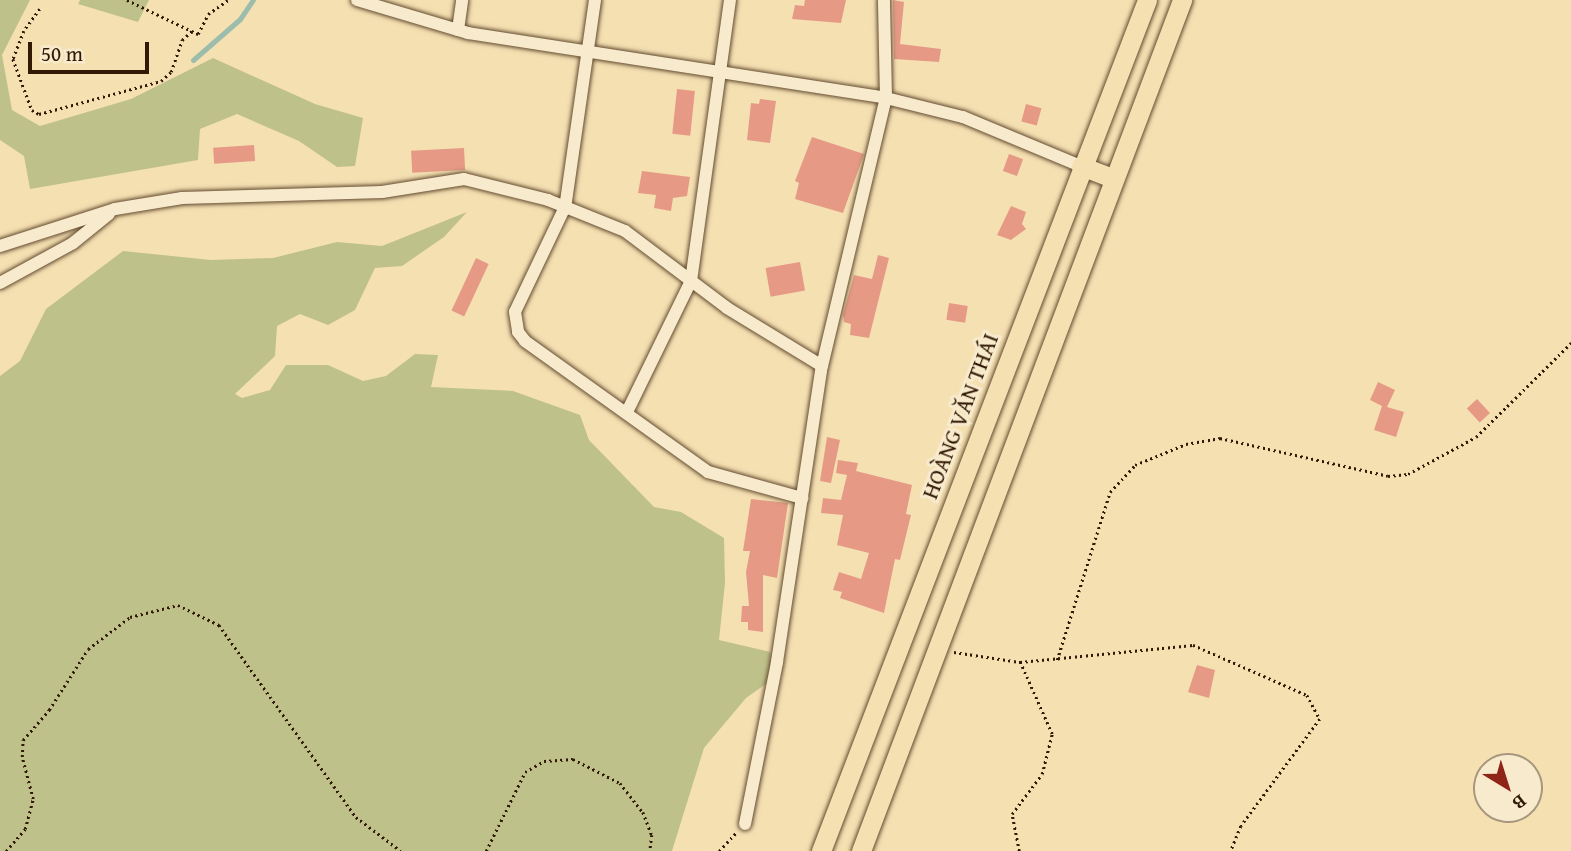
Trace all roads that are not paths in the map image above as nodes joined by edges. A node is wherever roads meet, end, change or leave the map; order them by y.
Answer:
1 (358, 0) edge
2 (462, 0) edge
3 (595, 0) edge
4 (730, 0) edge
5 (884, 0) edge
6 (1147, 0) edge
7 (1182, 0) edge
8 (458, 30) junction
9 (589, 49) junction
10 (721, 70) junction
11 (886, 98) junction
12 (1081, 166) junction
13 (1113, 178) junction
14 (565, 207) junction
15 (115, 209) junction
16 (0, 246) edge
17 (691, 281) junction
18 (0, 283) edge
19 (822, 366) junction
20 (626, 412) junction
21 (802, 498) junction
22 (745, 824) road end
23 (821, 851) edge
24 (861, 851) edge

1 - 8 street
2 - 8 street
3 - 9 street
4 - 10 street
5 - 11 street
6 - 12 main road, HOÀNG VĂN THÁI
7 - 13 main road
8 - 9 street
9 - 10 street
9 - 14 street
10 - 11 street
10 - 17 street
11 - 12 street
11 - 19 street
12 - 13 main road
12 - 23 main road, HOÀNG VĂN THÁI
13 - 24 main road
14 - 15 street
14 - 17 street
14 - 20 street
15 - 16 street
15 - 18 street
17 - 19 street
17 - 20 street
19 - 21 street
20 - 21 street
21 - 22 street

